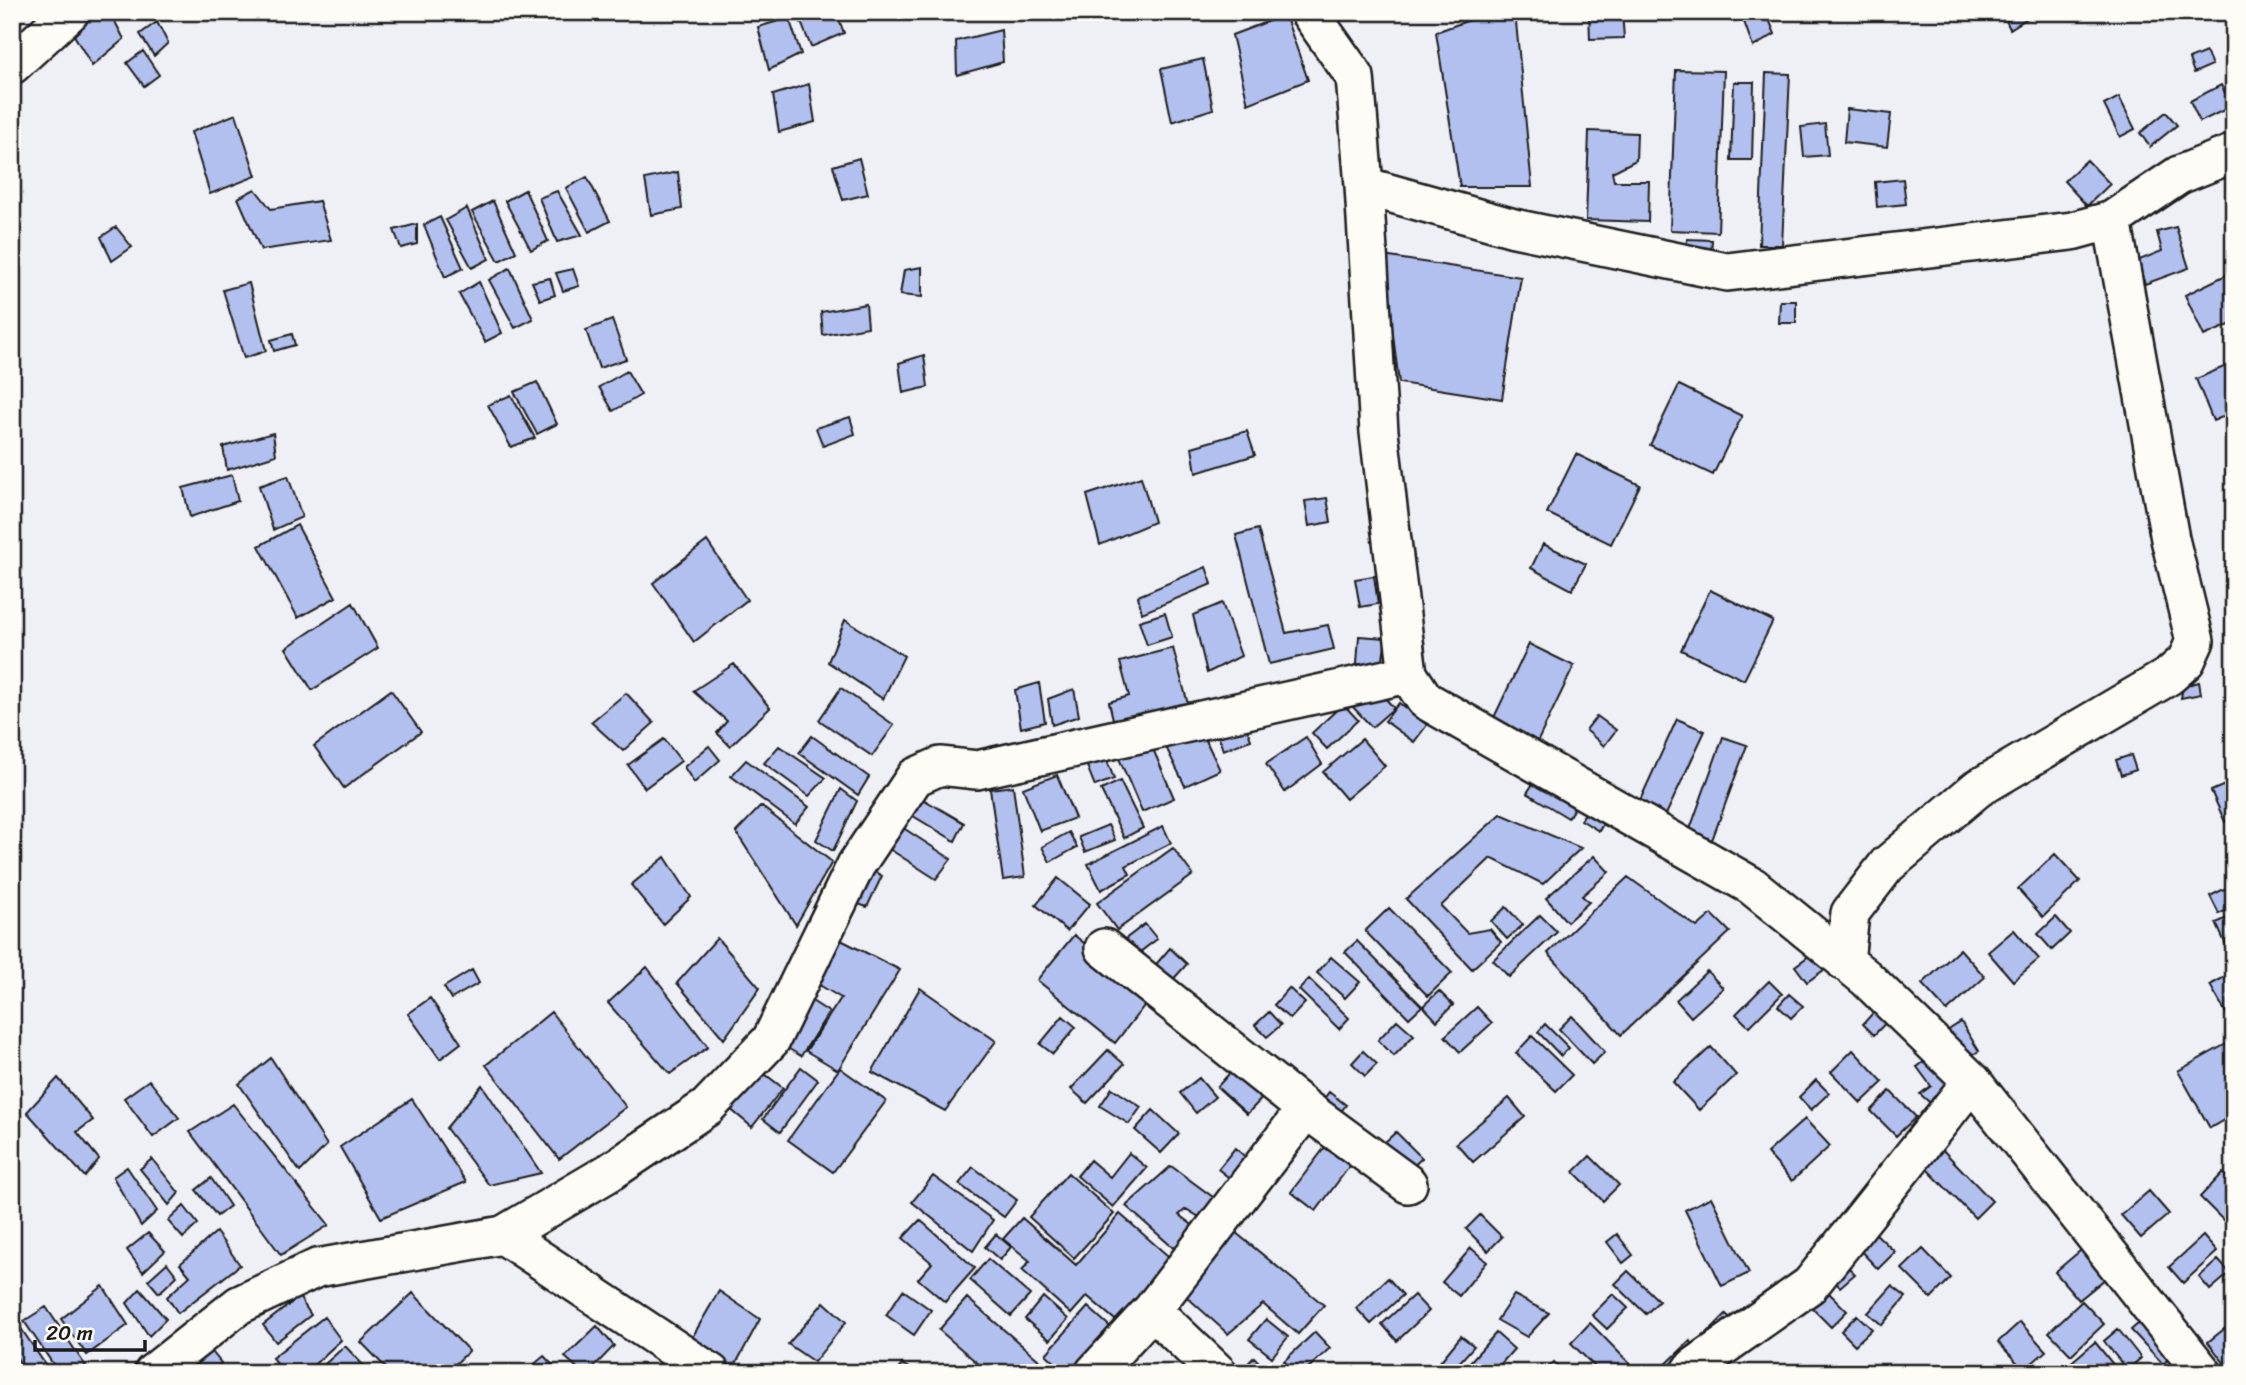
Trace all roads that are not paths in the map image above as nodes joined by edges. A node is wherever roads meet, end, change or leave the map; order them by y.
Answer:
1 (70, 12) edge
2 (1309, 12) edge
3 (12, 65) edge
4 (2234, 153) edge
5 (1364, 186) junction
6 (2112, 220) junction
7 (1408, 674) junction
8 (1104, 948) dead end
9 (1845, 962) junction
10 (1972, 1081) junction
11 (1306, 1109) junction
12 (1408, 1184) dead end
13 (503, 1236) junction
14 (1152, 1310) junction
15 (1695, 1371) edge
16 (153, 1373) edge
17 (711, 1373) edge
18 (1094, 1373) edge
19 (1218, 1373) edge
20 (2203, 1373) edge

1 - 3 street
2 - 5 street
4 - 6 street
5 - 6 street
5 - 7 street
6 - 9 street
7 - 9 street
7 - 13 street
8 - 11 street
9 - 10 street
10 - 15 street
10 - 20 street
11 - 12 street
11 - 14 street
13 - 16 street
13 - 17 street
14 - 18 street
14 - 19 street

